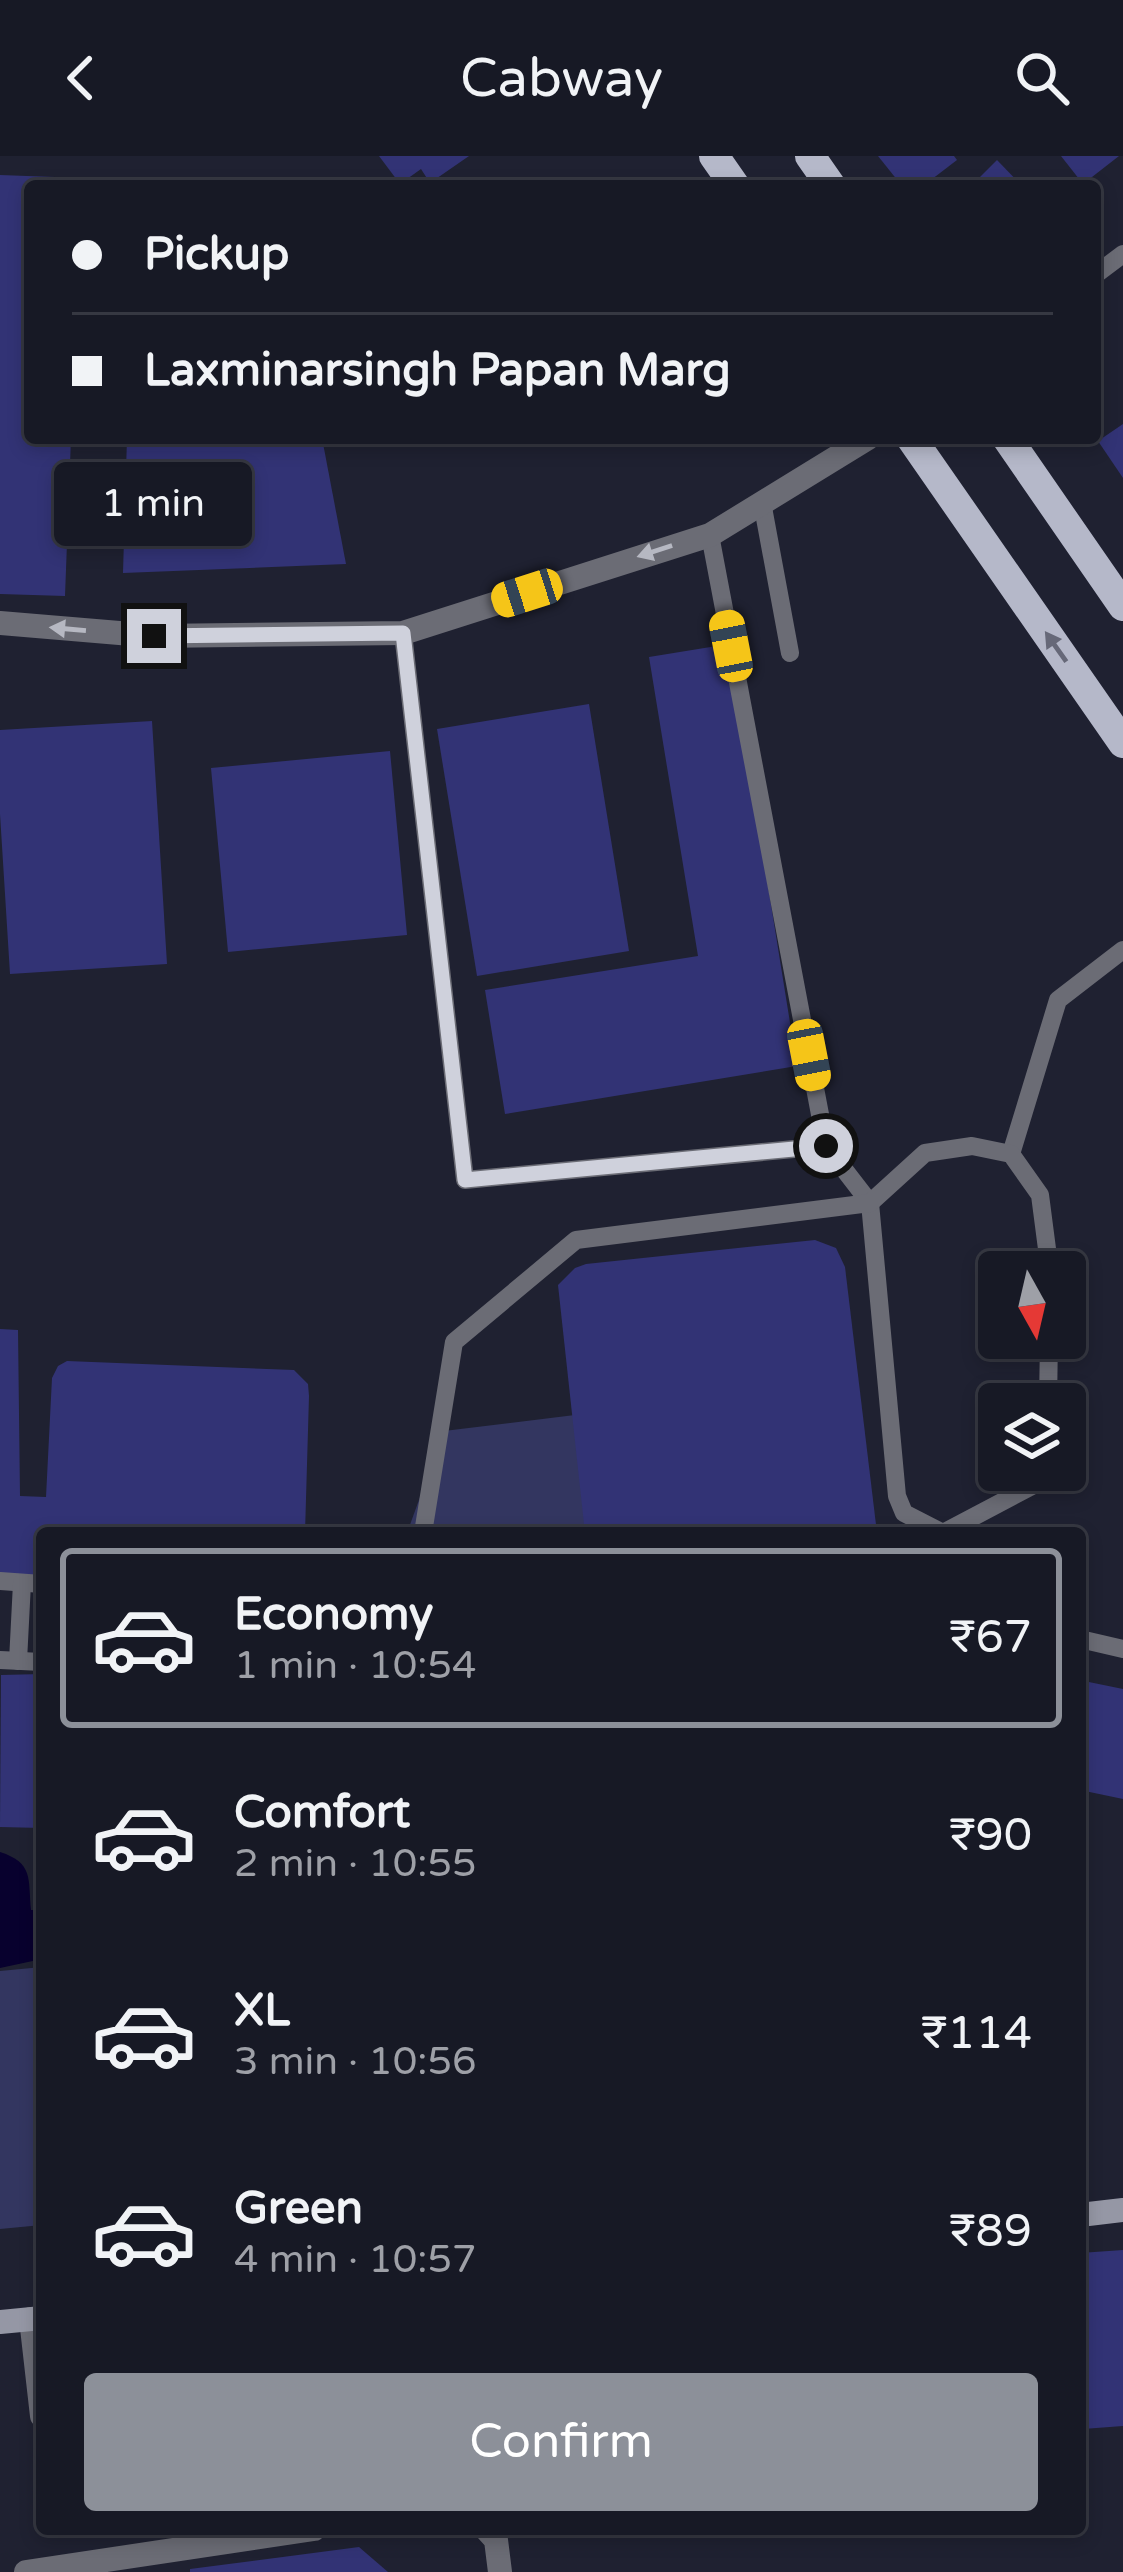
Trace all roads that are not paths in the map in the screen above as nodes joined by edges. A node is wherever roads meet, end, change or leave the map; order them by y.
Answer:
1 (858, 444) edge
2 (915, 444) edge
3 (1011, 444) edge
4 (762, 502) junction
5 (710, 535) junction
6 (1123, 606) edge
7 (0, 623) edge
8 (403, 633) junction
9 (790, 653) dead end
10 (1123, 743) edge
11 (1123, 950) edge
12 (826, 1146) junction
13 (1011, 1154) junction
14 (870, 1203) junction
15 (1047, 1251) edge
16 (1022, 1491) edge
17 (424, 1527) edge
18 (931, 1527) edge
19 (954, 1527) edge
20 (0, 1582) edge
21 (32, 1583) edge
22 (1086, 1641) edge
23 (1123, 1649) edge
24 (9, 1660) edge
25 (1123, 2210) edge
26 (1086, 2214) edge
27 (36, 2319) edge
28 (0, 2322) edge
29 (274, 2535) edge
30 (491, 2535) edge
31 (26, 2572) edge
32 (500, 2572) edge

1 - 4 street
10 -> 2 main road
3 - 6 main road
4 - 5 street
4 - 9 lane
5 -> 8 street
5 - 12 lane
8 -> 7 street
8 - 12 lane
11 - 13 lane
12 - 14 lane
13 - 14 lane
13 - 15 lane
14 - 17 lane
14 - 18 lane
16 - 19 lane
20 - 21 lane
21 - 24 lane
22 - 23 lane
25 - 26 main road
27 - 28 main road
29 - 31 street
30 - 32 street

